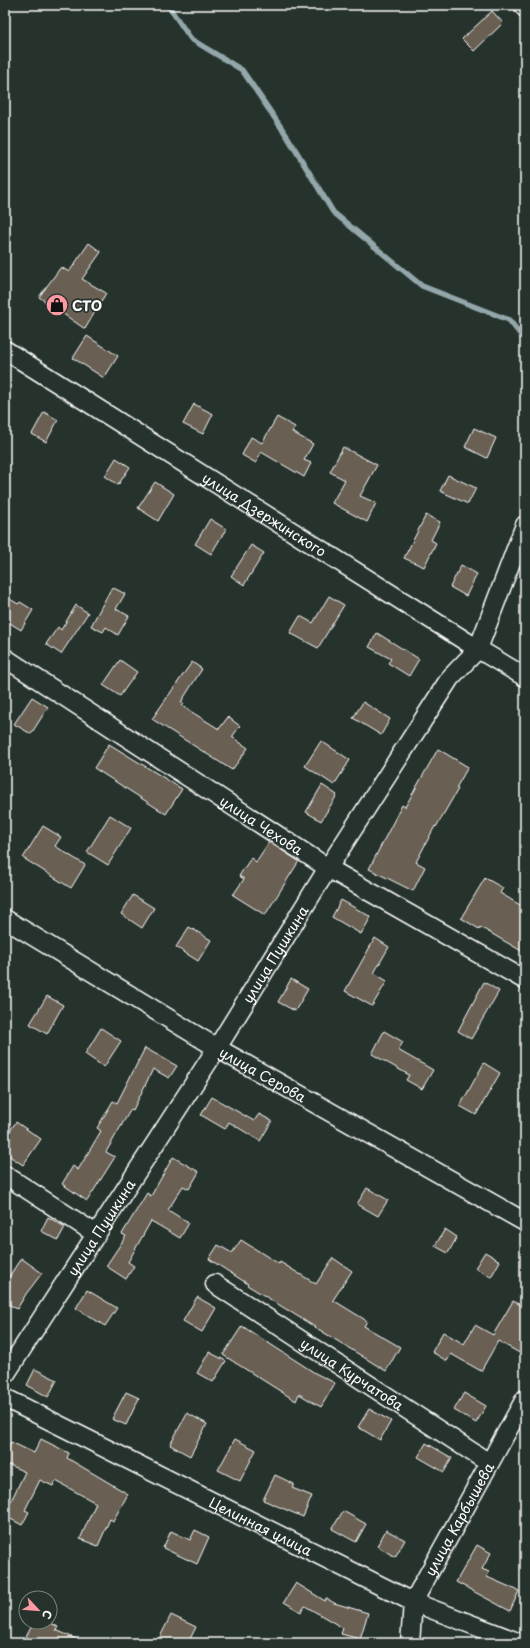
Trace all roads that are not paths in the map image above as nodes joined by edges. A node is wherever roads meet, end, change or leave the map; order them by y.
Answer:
1 (523, 5) edge
2 (525, 8) edge
3 (5, 350) edge
4 (525, 525) edge
5 (478, 649) junction
6 (5, 658) edge
7 (525, 677) edge
8 (328, 868) junction
9 (5, 919) edge
10 (525, 980) edge
11 (217, 1048) junction
12 (5, 1175) edge
13 (525, 1222) edge
14 (96, 1234) junction
15 (215, 1284) dead end
16 (5, 1375) edge
17 (5, 1398) edge
18 (525, 1399) edge
19 (489, 1463) junction
20 (412, 1602) junction
21 (410, 1643) edge
22 (520, 1643) edge

1 - 2 street
3 - 5 street, улица Дзержинского
4 - 5 street, улица Пушкина
5 - 7 street, улица Дзержинского
5 - 8 street, улица Пушкина
6 - 8 street, улица Чехова
8 - 10 street, улица Чехова
8 - 11 street, улица Пушкина
9 - 11 street, улица Серова
11 - 13 street, улица Серова
11 - 14 street, улица Пушкина
12 - 14 street
14 - 16 street, улица Пушкина
15 - 19 street, улица Курчатова
17 - 20 street, Целинная улица
18 - 19 street, улица Карбышева
19 - 20 street, улица Карбышева
20 - 21 street, улица Карбышева
20 - 22 street, Целинная улица

